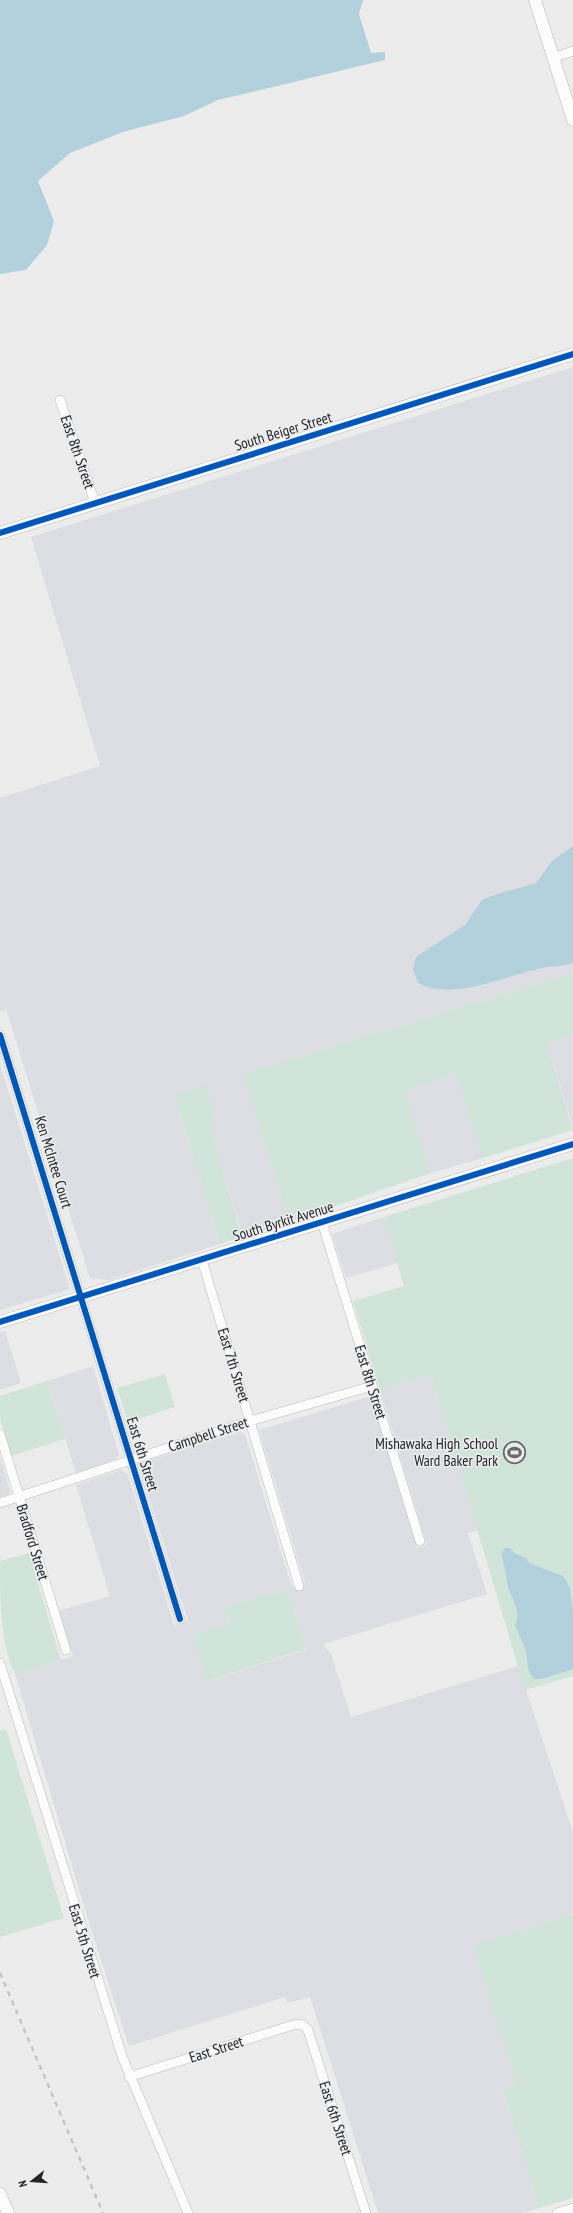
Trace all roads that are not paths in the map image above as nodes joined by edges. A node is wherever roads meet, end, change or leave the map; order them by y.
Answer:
1 (535, 0) edge
2 (573, 52) edge
3 (553, 58) junction
4 (573, 120) edge
5 (573, 354) edge
6 (60, 400) dead end
7 (95, 503) junction
8 (0, 533) edge
9 (0, 1035) edge
10 (573, 1144) edge
11 (322, 1222) junction
12 (202, 1260) junction
13 (81, 1297) junction
14 (0, 1322) edge
15 (372, 1386) junction
16 (250, 1421) junction
17 (0, 1434) edge
18 (130, 1460) junction
19 (19, 1496) junction
20 (0, 1503) edge
21 (420, 1541) dead end
22 (298, 1586) dead end
23 (180, 1619) dead end
24 (66, 1650) dead end
25 (0, 1663) edge
26 (303, 2025) joint
27 (130, 2077) junction
28 (0, 2194) edge
29 (573, 2208) edge
30 (8, 2213) edge
31 (188, 2213) edge
32 (366, 2213) edge
33 (557, 2213) edge

1 - 3 street
2 - 3 street
3 - 4 street
5 - 7 street, South Beiger Street
6 - 7 street, East 8th Street
7 - 8 street, South Beiger Street
9 - 13 street, Ken McIntee Court
10 - 11 street, South Byrkit Avenue
11 - 12 street, South Byrkit Avenue
11 - 15 street, East 8th Street
12 - 13 street, South Byrkit Avenue
12 - 16 street, East 7th Street
13 - 14 street, South Byrkit Avenue
13 - 18 street, East 6th Street
15 - 16 street, Campbell Street
15 - 21 street, East 8th Street
16 - 18 street, Campbell Street
16 - 22 street, East 7th Street
17 - 19 street, Bradford Street
18 - 19 street, Campbell Street
18 - 23 street, East 6th Street
19 - 20 street, Campbell Street
19 - 24 street, Bradford Street
25 - 27 street, East 5th Street
26 - 27 street, East Street
26 - 32 street, East 6th Street
27 - 31 street, East 5th Street
28 - 30 street
29 - 33 street

